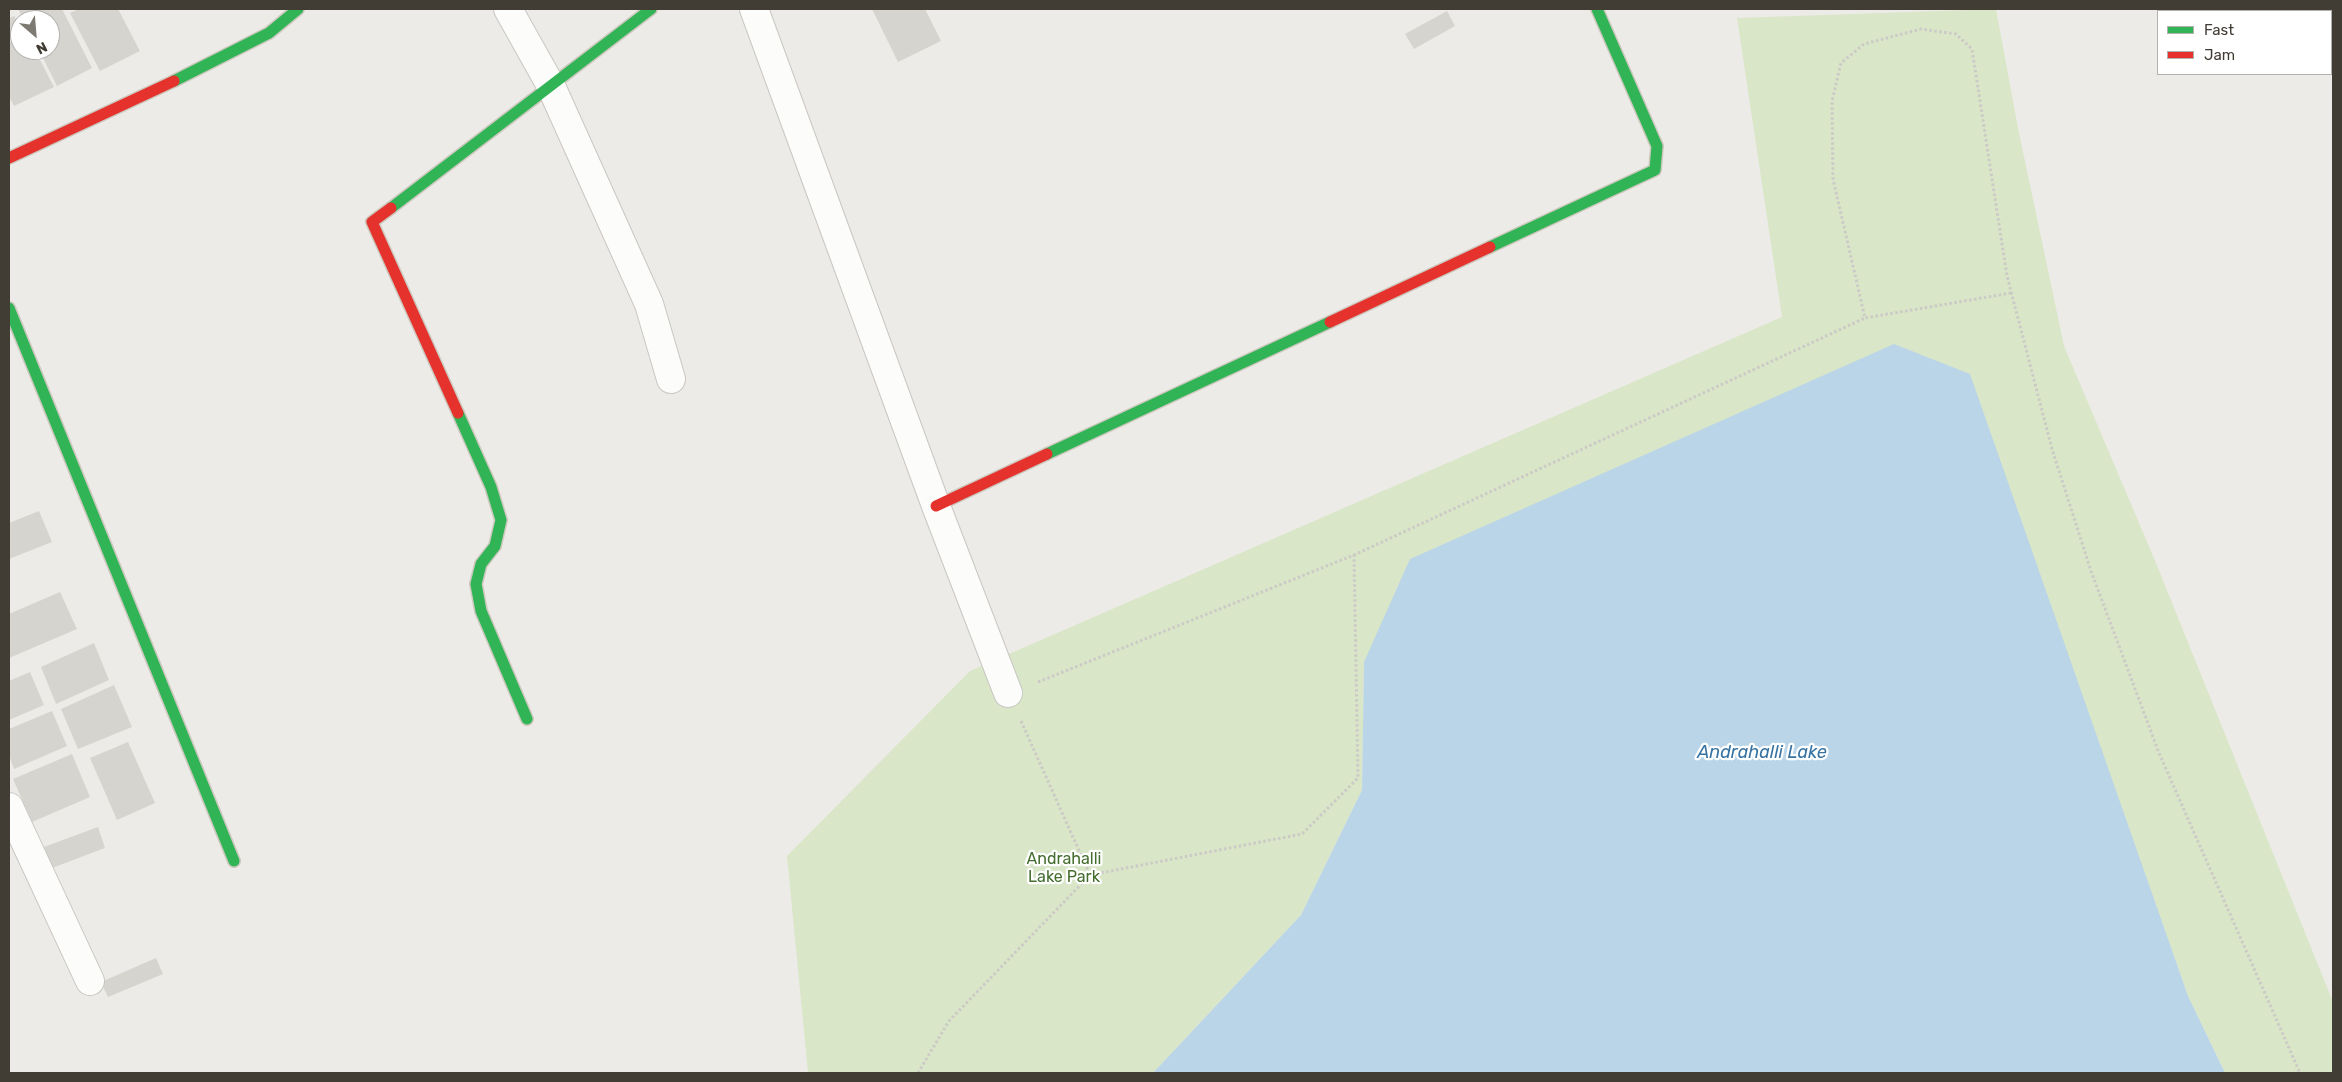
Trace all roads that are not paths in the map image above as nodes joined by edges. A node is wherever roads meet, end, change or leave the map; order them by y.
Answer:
1 (298, 9) edge
2 (508, 9) edge
3 (651, 9) edge
4 (754, 9) edge
5 (1597, 9) edge
6 (550, 84) junction
7 (9, 158) edge
8 (9, 308) edge
9 (671, 379) dead end
10 (936, 506) junction
11 (1008, 694) road end
12 (526, 719) dead end
13 (9, 810) edge
14 (234, 861) dead end
15 (90, 981) dead end

1 - 7 street
2 - 6 street
3 - 6 street
4 - 10 street
5 - 10 street
6 - 9 street
6 - 12 street
8 - 14 street
10 - 11 street
13 - 15 street

